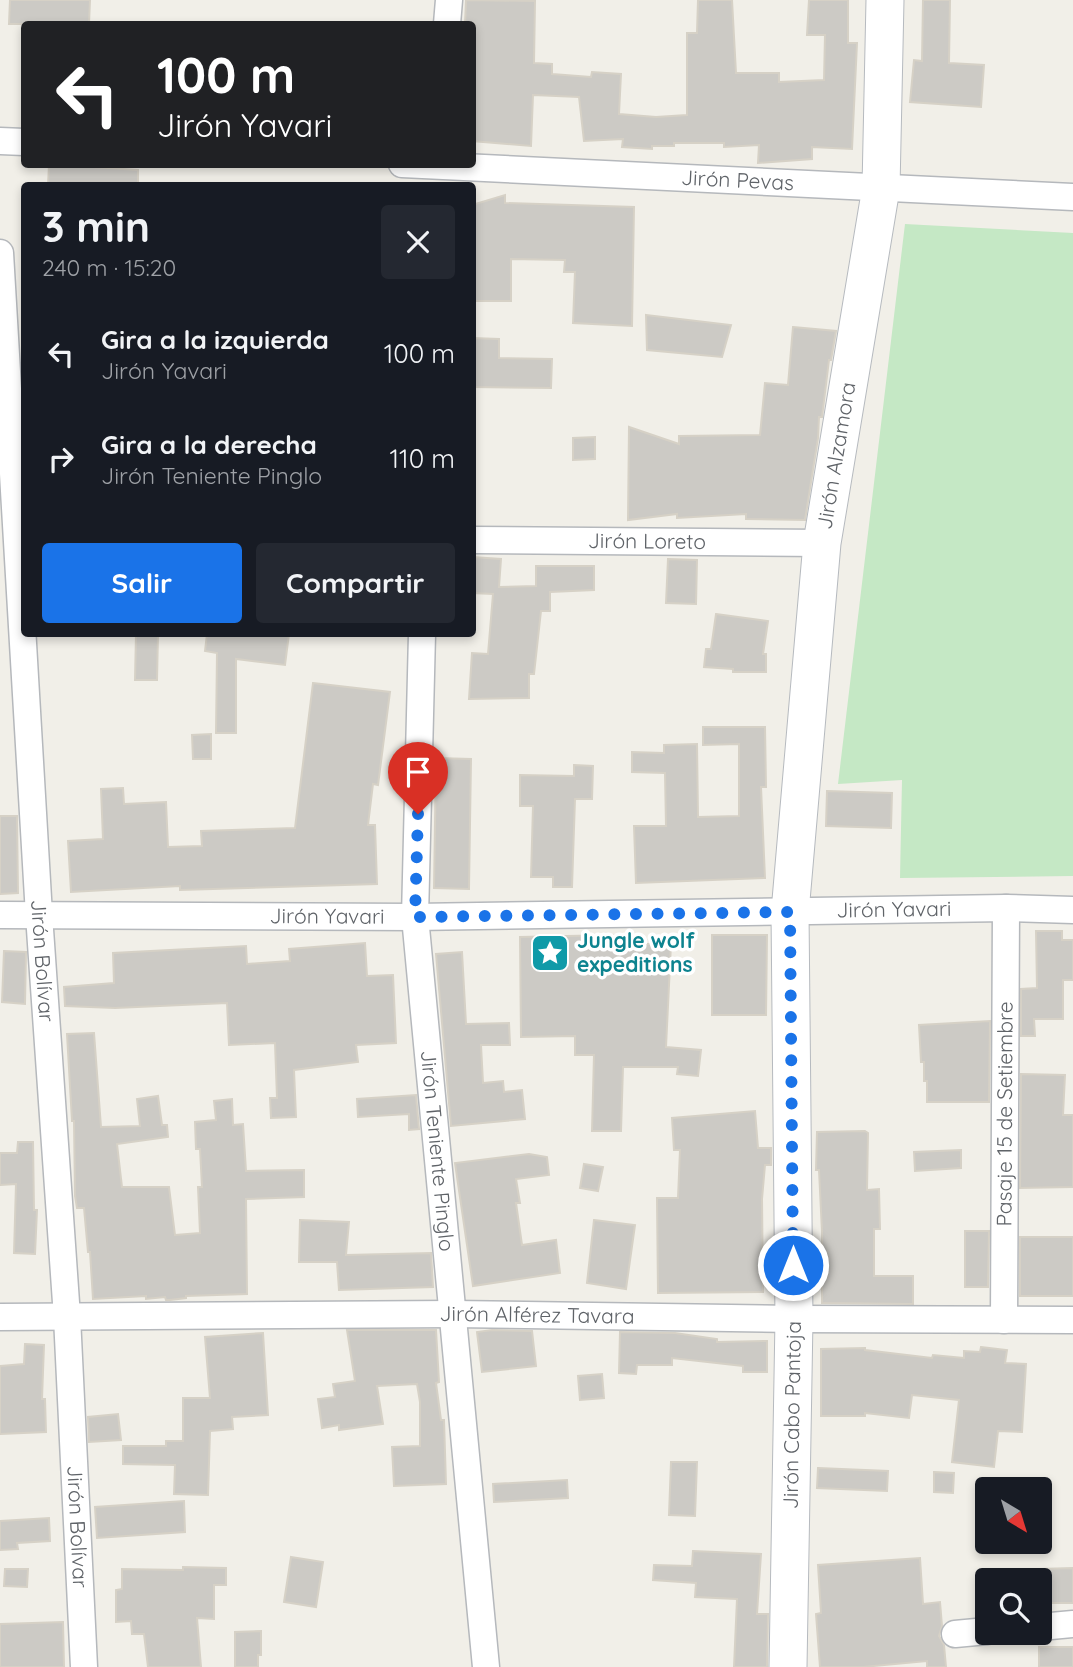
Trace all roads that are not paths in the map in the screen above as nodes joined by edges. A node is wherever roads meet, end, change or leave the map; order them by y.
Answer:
1 (449, 0) edge
2 (885, 0) edge
3 (447, 21) edge
4 (0, 141) edge
5 (21, 142) edge
6 (420, 168) edge
7 (438, 172) edge
8 (881, 188) junction
9 (1073, 197) edge
10 (0, 253) edge
11 (14, 537) edge
12 (476, 540) edge
13 (822, 544) junction
14 (422, 637) edge
15 (1006, 908) junction
16 (1073, 910) edge
17 (790, 912) junction
18 (0, 915) edge
19 (39, 915) junction
20 (415, 917) junction
21 (454, 1314) junction
22 (0, 1317) edge
23 (67, 1317) junction
24 (794, 1320) junction
25 (1004, 1320) junction
26 (1073, 1320) edge
27 (1073, 1624) edge
28 (1052, 1626) edge
29 (975, 1632) edge
30 (955, 1634) dead end
31 (84, 1667) edge
32 (486, 1667) edge
33 (788, 1667) edge

1 - 3 street
2 - 8 street, Jirón Alzamora
4 - 5 street
6 - 7 street, Jirón Pevas
7 - 8 street, Jirón Pevas
8 - 9 street, Jirón Pevas
8 - 13 street, Jirón Alzamora
10 - 11 street, Jirón Bolívar
11 - 19 street, Jirón Bolívar
12 - 13 street, Jirón Loreto
13 - 17 street, Jirón Alzamora
14 - 20 street, Jirón Teniente Pinglo
15 - 16 street, Jirón Yavari
15 - 17 street, Jirón Yavari
15 - 25 street, Pasaje 15 de Setiembre
17 - 20 street, Jirón Yavari
17 - 24 street, Jirón Cabo Pantoja
18 - 19 street, Jirón Yavari
19 - 20 street, Jirón Yavari
19 - 23 street, Jirón Bolívar
20 - 21 street, Jirón Teniente Pinglo
21 - 23 street, Jirón Alférez Tavara
21 - 24 street, Jirón Alférez Tavara
21 - 32 street, Jirón Teniente Pinglo
22 - 23 street, Jirón Alférez Tavara
23 - 31 street, Jirón Bolívar
24 - 25 street, Jirón Alférez Tavara
24 - 33 street, Jirón Cabo Pantoja
25 - 26 street, Jirón Alférez Tavara
27 - 28 street
29 - 30 street

